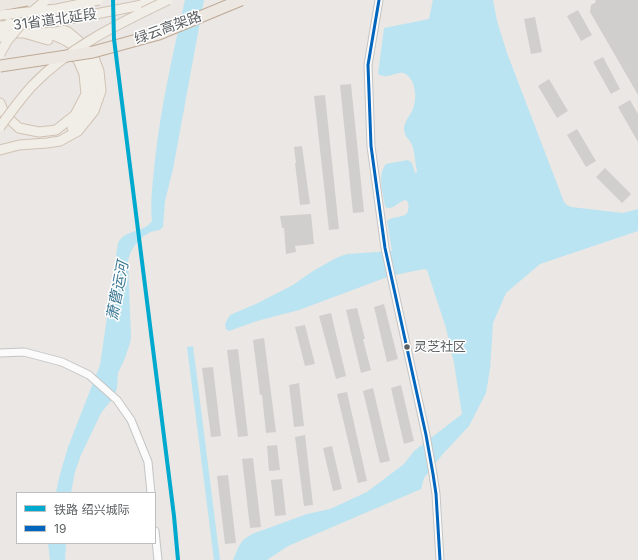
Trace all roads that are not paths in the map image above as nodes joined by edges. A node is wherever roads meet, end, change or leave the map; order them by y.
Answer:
1 (8, 0) edge
2 (16, 0) edge
3 (27, 0) edge
4 (31, 0) edge
5 (46, 0) edge
6 (81, 0) edge
7 (99, 0) edge
8 (157, 0) edge
9 (168, 0) edge
10 (241, 0) edge
11 (379, 0) edge
12 (0, 8) edge
13 (3, 23) edge
14 (52, 26) junction
15 (0, 33) edge
16 (0, 37) edge
17 (0, 54) edge
18 (0, 66) edge
19 (0, 104) edge
20 (0, 128) edge
21 (0, 144) edge
22 (0, 150) edge
23 (0, 353) edge
24 (151, 492) edge
25 (156, 541) edge
26 (158, 560) edge
27 (440, 560) edge

1 - 12 street
2 - 12 main road, bridge
3 - 12 highway, bridge
4 - 13 main road, bridge
5 - 17 main road, bridge
6 - 14 main road
7 - 12 main road, bridge
8 - 13 main road, 31省道北延段, bridge
9 - 20 main road, bridge
10 - 18 highway, 绿云高架路, bridge
11 - 27 street
12 - 14 main road
13 - 16 main road, bridge
13 - 21 main road
14 - 22 main road
15 - 19 main road
23 - 24 street
25 - 26 street

